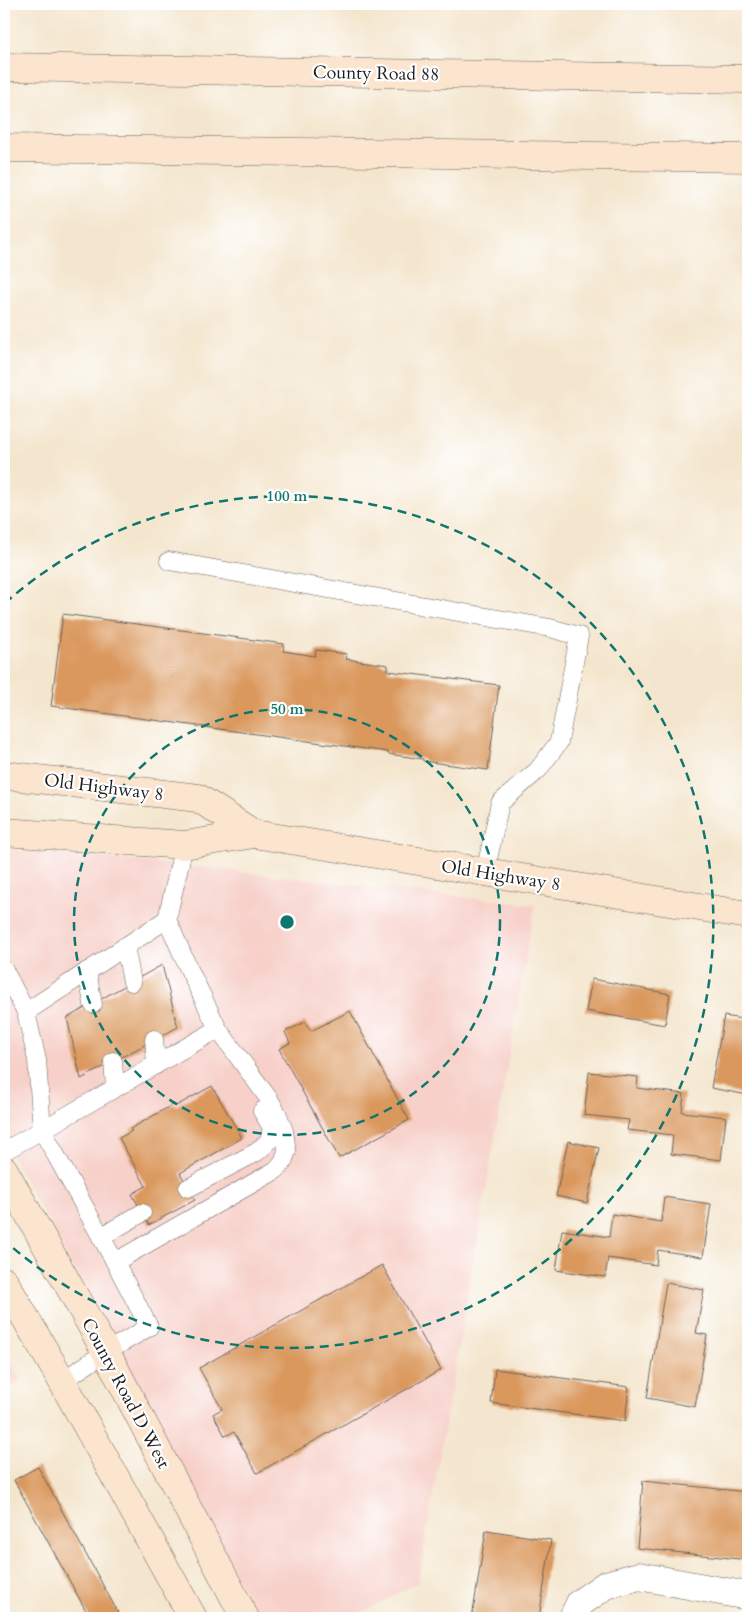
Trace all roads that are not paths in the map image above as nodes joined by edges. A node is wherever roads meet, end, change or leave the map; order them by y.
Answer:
1 (4, 67) edge
2 (748, 79) edge
3 (4, 148) edge
4 (748, 158) edge
5 (169, 561) dead end
6 (4, 775) edge
7 (4, 832) edge
8 (254, 834) junction
9 (184, 845) junction
10 (485, 873) junction
11 (748, 915) edge
12 (167, 918) junction
13 (125, 946) junction
14 (4, 970) edge
15 (87, 971) junction
16 (132, 982) dead end
17 (93, 1004) dead end
18 (26, 1012) junction
19 (218, 1029) junction
20 (154, 1039) dead end
21 (114, 1061) dead end
22 (156, 1065) junction
23 (253, 1077) junction
24 (115, 1088) junction
25 (42, 1130) junction
26 (4, 1151) edge
27 (4, 1170) edge
28 (188, 1188) dead end
29 (142, 1213) dead end
30 (101, 1237) junction
31 (115, 1262) junction
32 (4, 1281) edge
33 (106, 1352) junction
34 (62, 1381) junction
35 (748, 1596) edge
36 (193, 1618) edge
37 (245, 1618) edge
38 (573, 1618) edge

1 - 2 main road, County Road 88
3 - 4 main road
5 - 10 lane
6 - 8 main road, Old Highway 8
7 - 9 main road, Old Highway 8
8 - 9 main road, Old Highway 8
8 - 10 main road, Old Highway 8
9 - 12 lane
10 - 11 main road, Old Highway 8
12 - 13 lane
12 - 19 lane
13 - 15 lane
13 - 16 lane
14 - 18 lane
15 - 17 lane
15 - 18 lane
18 - 25 lane
19 - 22 lane
19 - 23 lane
20 - 22 lane
21 - 24 lane
22 - 24 lane
23 - 28 lane
23 - 31 lane
24 - 25 lane
25 - 26 lane
25 - 30 lane
27 - 33 main road, County Road D West
29 - 30 lane
30 - 31 lane
31 - 33 lane
32 - 34 main road
33 - 34 lane
33 - 37 main road, County Road D West
34 - 36 main road
35 - 38 street

